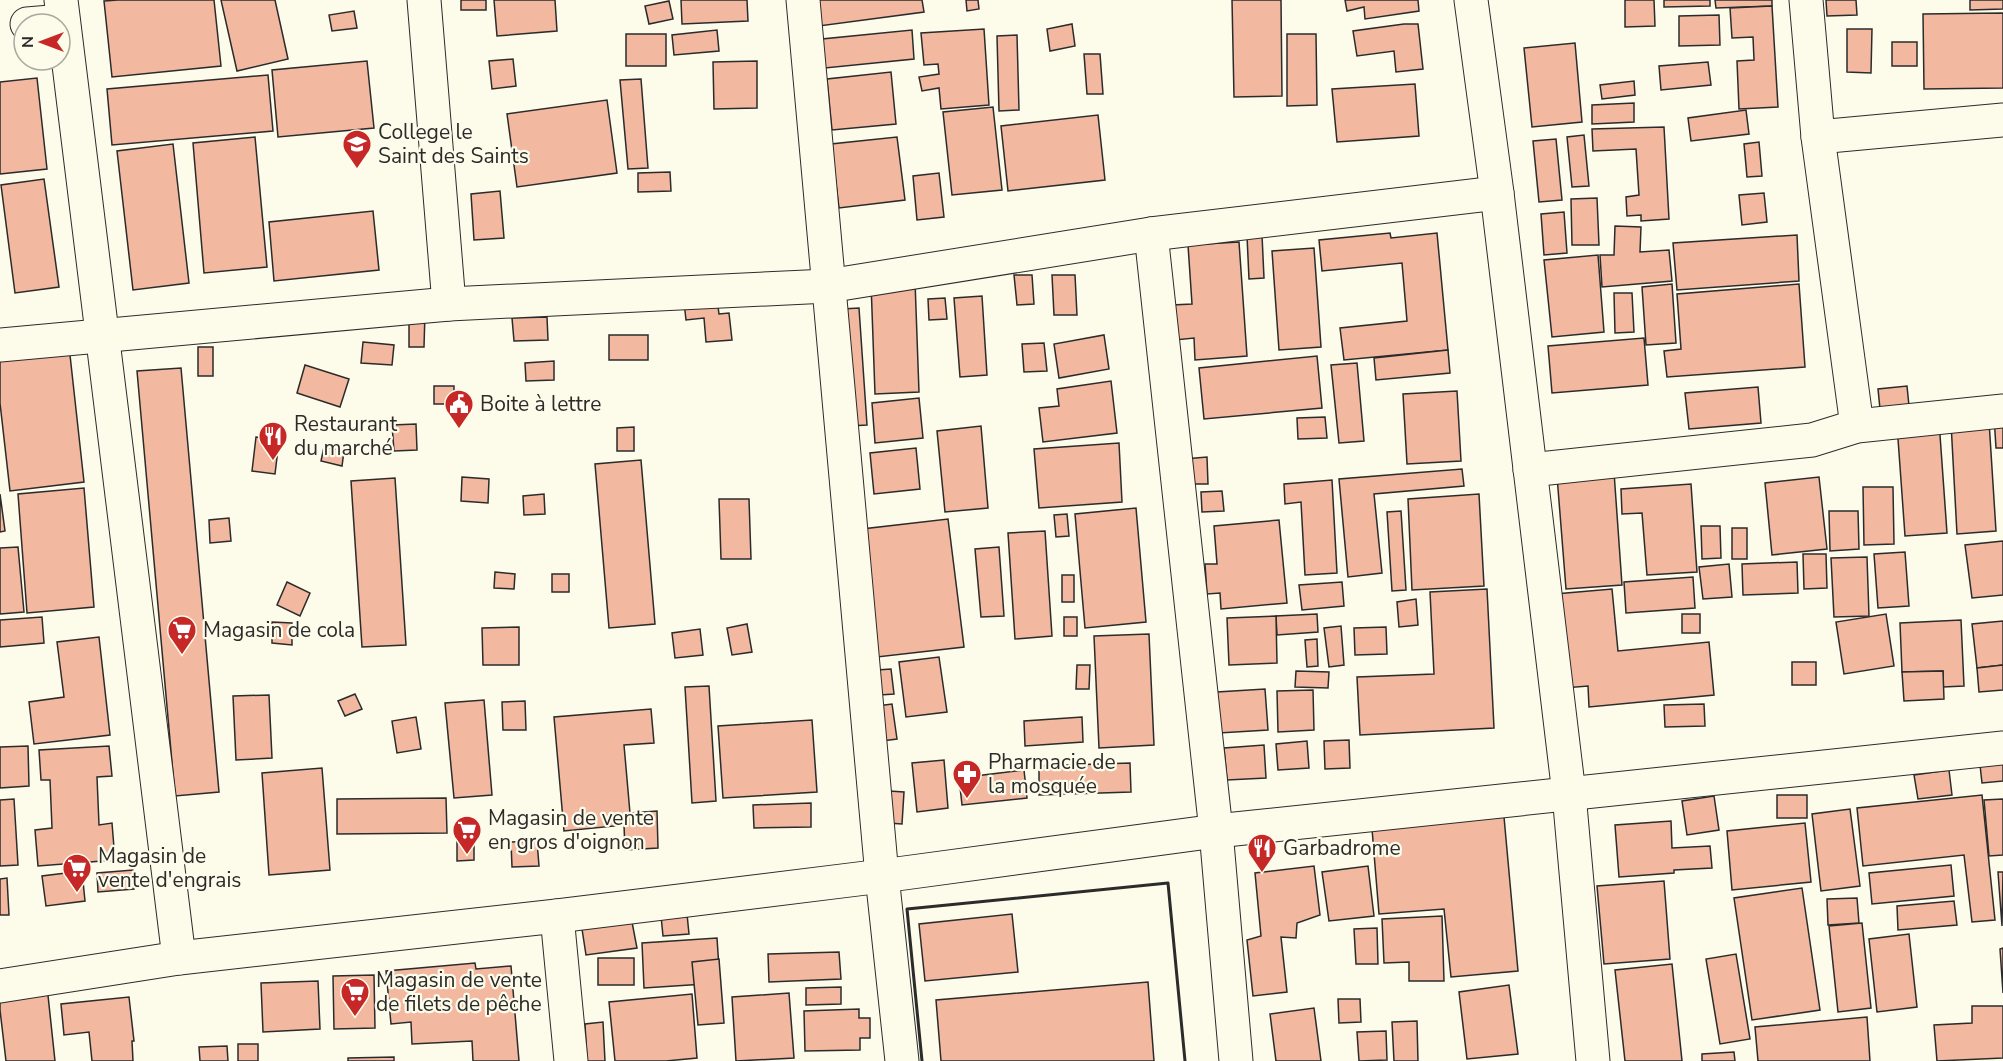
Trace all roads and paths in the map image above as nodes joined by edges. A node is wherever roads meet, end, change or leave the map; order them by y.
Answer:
1 (424, 0) edge
2 (803, 0) edge
3 (1471, 0) edge
4 (1806, 0) edge
5 (62, 10) edge
6 (2003, 120) edge
7 (1818, 136) junction
8 (1497, 193) junction
9 (1151, 234) junction
10 (828, 286) junction
11 (449, 304) junction
12 (102, 335) junction
13 (0, 345) edge
14 (2003, 411) edge
15 (1857, 426) junction
16 (1530, 470) junction
17 (2003, 748) edge
18 (1569, 794) junction
19 (1216, 831) junction
20 (882, 876) junction
21 (556, 916) junction
22 (179, 958) junction
23 (0, 986) edge
24 (571, 1061) edge
25 (902, 1061) edge
26 (1236, 1061) edge
27 (1593, 1061) edge

1 - 11 street
2 - 10 street
3 - 8 street
4 - 7 street
5 - 12 street
6 - 7 street
7 - 15 street
8 - 9 street
8 - 16 street
9 - 10 street
9 - 19 street
10 - 11 street
10 - 20 street
11 - 12 street
12 - 13 street
12 - 22 street
14 - 15 street
15 - 16 street
16 - 18 street
17 - 18 street
18 - 19 street
18 - 27 street
19 - 20 street
19 - 26 street
20 - 21 street
20 - 25 street
21 - 22 street
21 - 24 street
22 - 23 street

